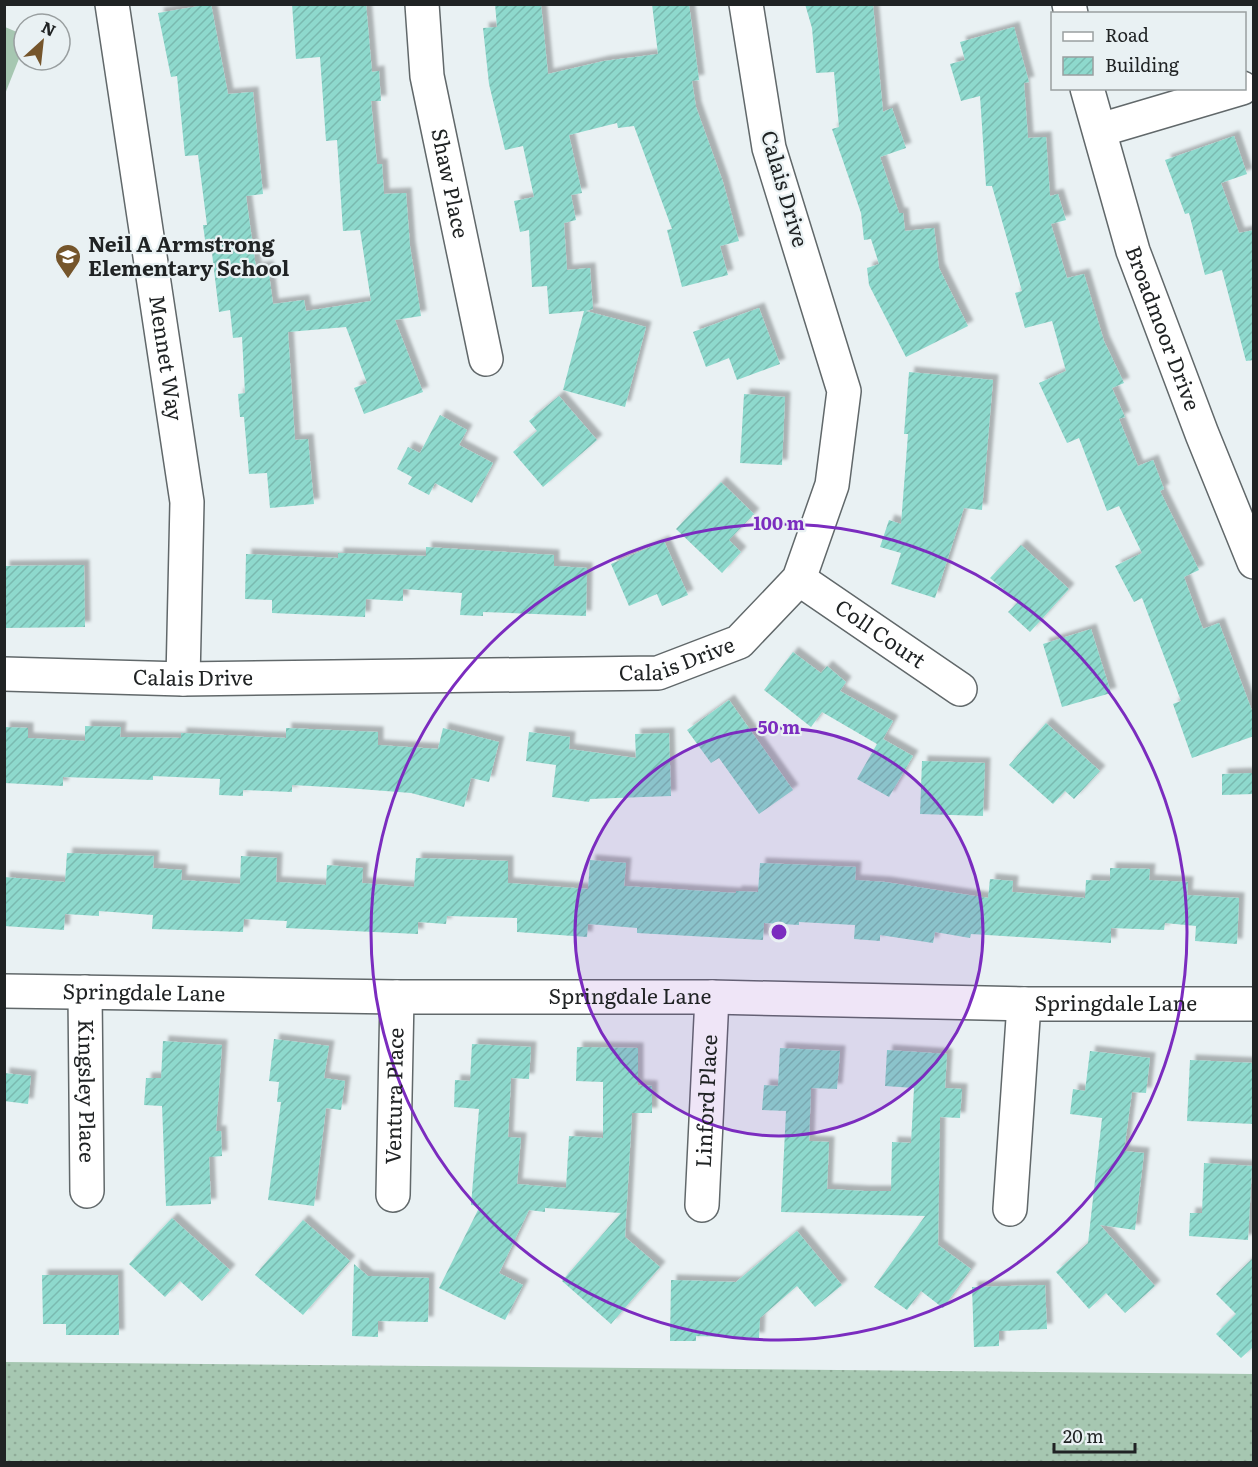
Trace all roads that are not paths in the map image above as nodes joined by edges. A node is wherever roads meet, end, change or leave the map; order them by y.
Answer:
1 (112, 4) edge
2 (422, 4) edge
3 (746, 4) edge
4 (1088, 90) edge
5 (1236, 90) edge
6 (1100, 130) junction
7 (486, 359) dead end
8 (1254, 562) edge
9 (799, 579) junction
10 (4, 674) edge
11 (183, 678) junction
12 (960, 689) dead end
13 (4, 991) edge
14 (85, 992) junction
15 (397, 997) junction
16 (712, 997) junction
17 (1024, 1004) junction
18 (1254, 1004) edge
19 (87, 1191) dead end
20 (393, 1195) dead end
21 (702, 1205) dead end
22 (1010, 1209) dead end

1 - 11 street, Mennet Way
2 - 7 street, Shaw Place
3 - 9 street, Calais Drive
4 - 6 street, Broadmoor Drive
5 - 6 street
6 - 8 street, Broadmoor Drive
9 - 11 street, Calais Drive
9 - 12 street, Coll Court
10 - 11 street, Calais Drive
13 - 14 street, Springdale Lane
14 - 15 street, Springdale Lane
14 - 19 street, Kingsley Place
15 - 16 street, Springdale Lane
15 - 20 street, Ventura Place
16 - 17 street, Springdale Lane
16 - 21 street, Linford Place
17 - 18 street, Springdale Lane
17 - 22 street

